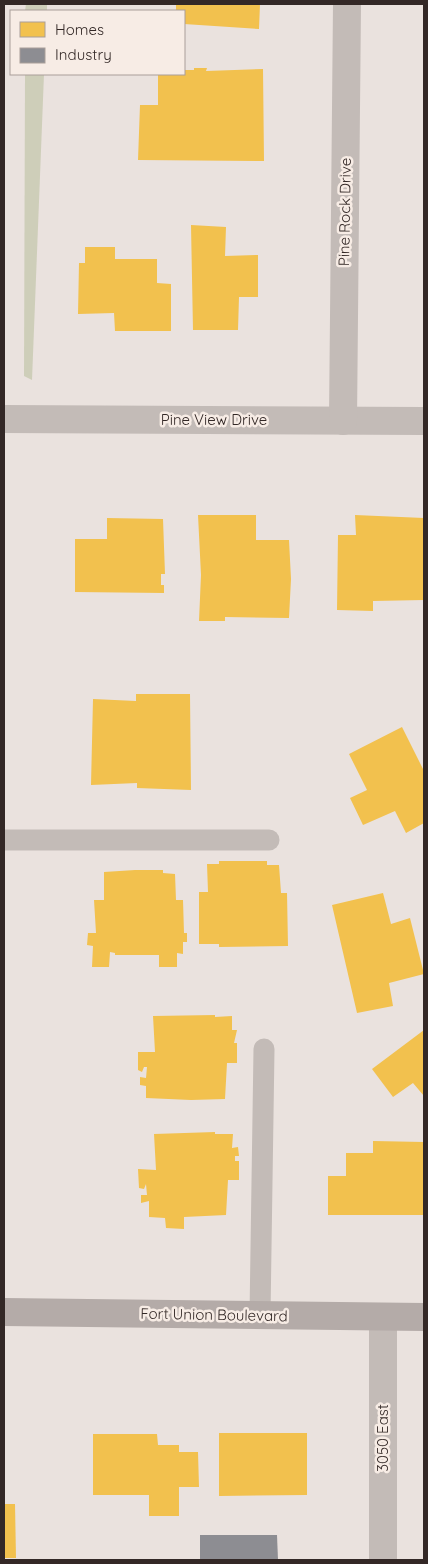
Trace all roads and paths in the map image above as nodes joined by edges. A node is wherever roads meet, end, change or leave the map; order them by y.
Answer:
1 (347, 4) edge
2 (4, 419) edge
3 (343, 421) junction
4 (424, 421) edge
5 (4, 840) edge
6 (269, 840) dead end
7 (264, 1049) dead end
8 (4, 1312) edge
9 (260, 1315) junction
10 (383, 1317) junction
11 (424, 1317) edge
12 (383, 1560) edge

1 - 3 street, Pine Rock Drive
2 - 3 street, Pine View Drive
3 - 4 street, Pine View Drive
5 - 6 lane
7 - 9 lane
8 - 9 main road, Fort Union Boulevard
9 - 10 main road, Fort Union Boulevard
10 - 11 main road, Fort Union Boulevard
10 - 12 street, 3050 East

